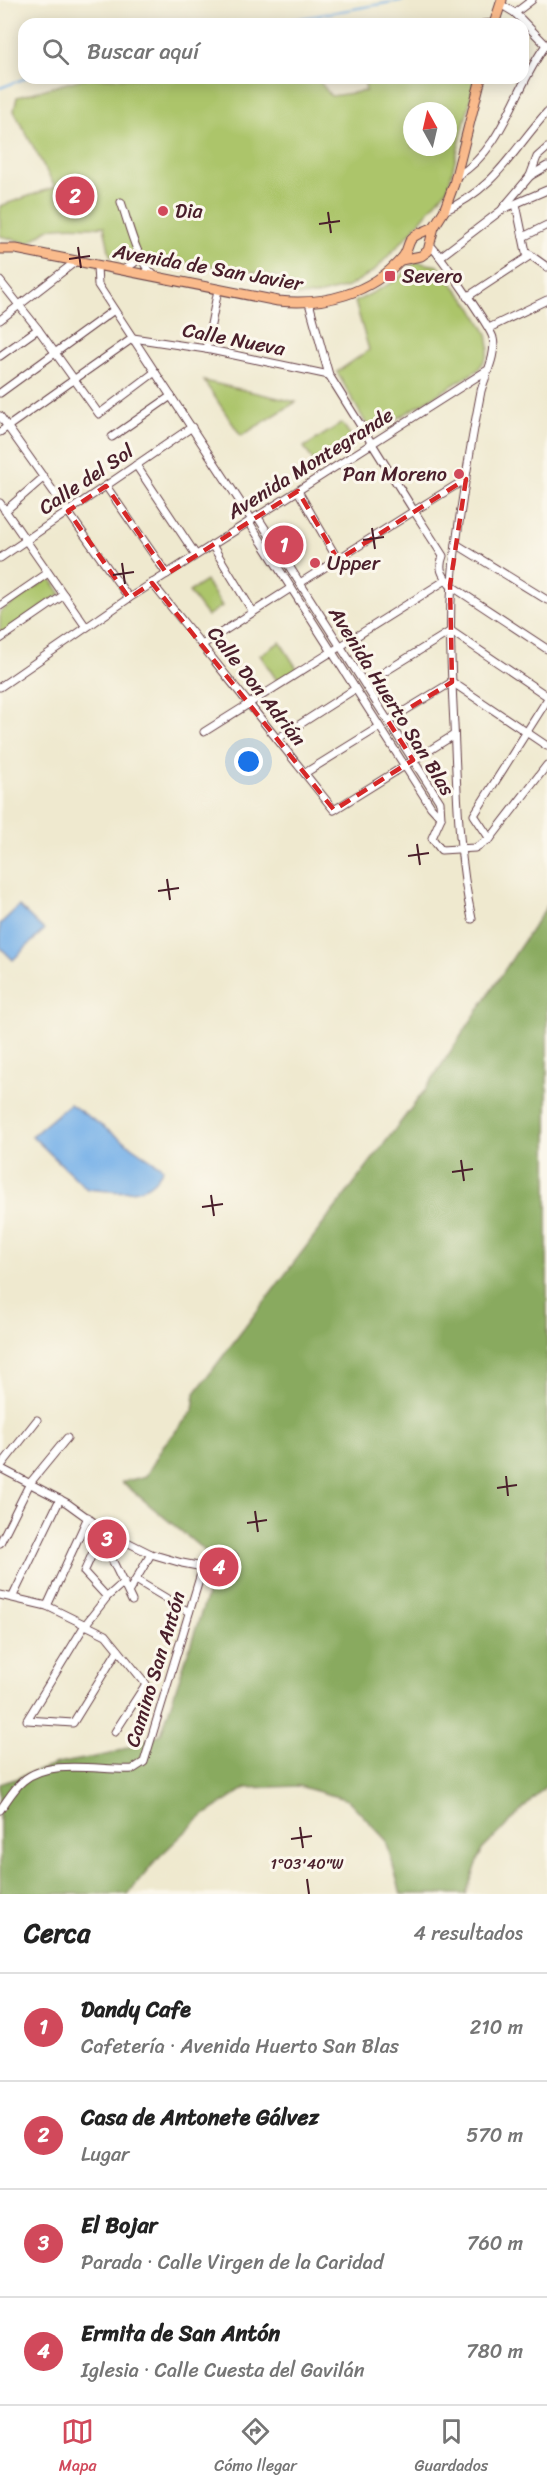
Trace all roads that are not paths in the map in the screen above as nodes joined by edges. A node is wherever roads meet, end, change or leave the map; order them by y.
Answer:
1 (532, 0) edge
2 (501, 2) edge
3 (515, 13) junction
4 (496, 18) edge
5 (520, 18) edge
6 (529, 27) edge
7 (547, 45) edge
8 (529, 70) edge
9 (480, 84) edge
10 (522, 84) edge
11 (547, 112) edge
12 (547, 148) edge
13 (547, 166) edge
14 (457, 176) junction
15 (530, 176) junction
16 (547, 190) edge
17 (121, 202) dead end
18 (516, 204) junction
19 (502, 209) junction
20 (444, 211) junction
21 (547, 225) edge
22 (434, 227) junction
23 (419, 235) junction
24 (523, 237) junction
25 (409, 245) junction
26 (430, 245) junction
27 (0, 247) edge
28 (139, 253) junction
29 (531, 255) junction
30 (419, 256) junction
31 (439, 256) junction
32 (401, 260) junction
33 (75, 262) junction
34 (546, 265) edge
35 (96, 266) junction
36 (121, 271) junction
37 (159, 279) junction
38 (0, 281) edge
39 (218, 290) junction
40 (467, 297) junction
41 (547, 300) edge
42 (309, 303) junction
43 (20, 305) junction
44 (114, 310) junction
45 (0, 320) edge
46 (489, 328) junction
47 (38, 329) junction
48 (133, 338) junction
49 (206, 350) junction
50 (55, 353) junction
51 (0, 356) edge
52 (486, 371) junction
53 (156, 372) junction
54 (329, 375) junction
55 (75, 380) junction
56 (0, 393) edge
57 (171, 396) junction
58 (0, 417) edge
59 (8, 427) junction
60 (192, 428) junction
61 (0, 432) edge
62 (112, 437) dead end
63 (372, 444) junction
64 (136, 465) junction
65 (44, 477) junction
66 (466, 478) junction
67 (106, 486) junction
68 (298, 491) junction
69 (0, 503) edge
70 (5, 511) junction
71 (414, 511) junction
72 (68, 512) junction
73 (253, 519) junction
74 (26, 540) junction
75 (456, 544) junction
76 (212, 545) junction
77 (196, 555) junction
78 (0, 558) edge
79 (338, 560) junction
80 (48, 573) junction
81 (167, 574) junction
82 (152, 583) junction
83 (300, 583) junction
84 (448, 583) junction
85 (291, 588) junction
86 (64, 595) junction
87 (129, 598) junction
88 (547, 600) edge
89 (0, 606) edge
90 (253, 612) junction
91 (86, 627) junction
92 (451, 632) junction
93 (0, 639) edge
94 (202, 645) junction
95 (341, 647) junction
96 (547, 649) edge
97 (332, 652) junction
98 (452, 682) junction
99 (364, 684) junction
100 (0, 687) edge
101 (355, 689) junction
102 (547, 698) edge
103 (250, 704) junction
104 (388, 721) junction
105 (379, 726) junction
106 (204, 732) dead end
107 (526, 732) junction
108 (454, 735) junction
109 (278, 740) junction
110 (547, 746) edge
111 (413, 760) junction
112 (404, 765) junction
113 (547, 765) edge
114 (306, 773) junction
115 (441, 818) junction
116 (490, 839) junction
117 (460, 848) junction
118 (472, 919) dead end
119 (37, 1420) dead end
120 (66, 1438) dead end
121 (0, 1468) edge
122 (30, 1483) junction
123 (60, 1499) junction
124 (88, 1518) junction
125 (107, 1532) junction
126 (103, 1541) junction
127 (0, 1543) edge
128 (152, 1554) junction
129 (234, 1556) dead end
130 (203, 1567) junction
131 (136, 1580) junction
132 (124, 1582) junction
133 (129, 1591) junction
134 (0, 1595) edge
135 (13, 1596) junction
136 (107, 1597) junction
137 (132, 1601) dead end
138 (47, 1606) junction
139 (189, 1612) junction
140 (84, 1625) junction
141 (118, 1650) junction
142 (115, 1732) dead end
143 (0, 1810) edge

1 - 3 street
2 - 3 street
2 - 4 main road
3 - 5 street
6 - 7 street
7 - 8 street
9 - 14 main road
10 - 14 street
11 - 20 street
12 - 15 street
13 - 15 street
14 - 20 main road
15 - 19 street
16 - 18 street
17 - 28 street
18 - 19 street
18 - 24 street
19 - 31 street
20 - 22 main road
21 - 24 street
22 - 23 main road
22 - 26 main road
23 - 25 main road
23 - 26 main road
24 - 29 street
25 - 30 main road
25 - 32 main road, Avenida de San Javier
26 - 30 main road
26 - 31 street
27 - 33 main road, Avenida de San Javier
28 - 36 street
28 - 37 street
29 - 34 street
29 - 40 street
30 - 31 street
30 - 32 main road, Avenida de San Javier
31 - 40 street
32 - 42 main road, Avenida de San Javier
33 - 35 main road, Avenida de San Javier
33 - 43 street
35 - 36 main road, Avenida de San Javier
35 - 44 street, Avenida Huerto San Blas
36 - 37 main road, Avenida de San Javier
37 - 39 main road, Avenida de San Javier
38 - 43 street
39 - 42 main road, Avenida de San Javier
39 - 49 street
40 - 46 street
41 - 46 street
42 - 54 street
43 - 45 street
43 - 47 street
44 - 48 street, Avenida Huerto San Blas
44 - 50 street
46 - 52 street
47 - 50 street
47 - 51 street
48 - 49 street, Calle Nueva
48 - 53 street, Avenida Huerto San Blas
48 - 55 street
49 - 54 street, Calle Nueva
50 - 55 street
50 - 56 street
52 - 63 street, Avenida Montegrande
52 - 66 street
53 - 55 street
53 - 57 street, Avenida Huerto San Blas
54 - 63 street
55 - 59 street
57 - 60 street, Avenida Huerto San Blas
57 - 62 street
58 - 59 street
59 - 61 street
59 - 65 street
60 - 64 street, Calle del Sol
60 - 73 street, Avenida Huerto San Blas
63 - 68 street, Avenida Montegrande
63 - 71 street
64 - 67 street, Calle del Sol
64 - 77 street
65 - 70 street
65 - 72 street
66 - 71 street
66 - 75 street
67 - 72 street, Calle del Sol
67 - 81 street
68 - 73 street, Avenida Montegrande
68 - 79 street
69 - 70 street
70 - 74 street
71 - 79 street
71 - 84 street
72 - 74 street, Calle del Sol
72 - 87 street
73 - 76 street, Avenida Montegrande
73 - 83 street, Avenida Huerto San Blas
73 - 85 street, Avenida Huerto San Blas
74 - 78 street, Calle del Sol
74 - 80 street
75 - 84 street
75 - 88 street
76 - 77 street, Avenida Montegrande
76 - 90 street
77 - 81 street, Avenida Montegrande
79 - 83 street
80 - 86 street
80 - 89 street
81 - 82 street, Avenida Montegrande
82 - 87 street, Avenida Montegrande
82 - 94 street, Calle Don Adrián
83 - 95 street, Avenida Huerto San Blas
84 - 92 street
84 - 95 street
84 - 96 street
85 - 90 street
85 - 97 street, Avenida Huerto San Blas
86 - 91 street
86 - 93 street
87 - 91 street, Avenida Montegrande
90 - 94 street
91 - 100 street, Avenida Montegrande
92 - 98 street
92 - 99 street
92 - 102 street
94 - 103 street, Calle Don Adrián
95 - 97 street
95 - 99 street, Avenida Huerto San Blas
97 - 101 street, Avenida Huerto San Blas
97 - 103 street
98 - 104 street
98 - 107 street
98 - 108 street
99 - 104 street, Avenida Huerto San Blas
101 - 105 street, Avenida Huerto San Blas
101 - 109 street
102 - 107 street
103 - 106 street
103 - 109 street, Calle Don Adrián
104 - 111 street, Avenida Huerto San Blas
105 - 112 street, Avenida Huerto San Blas
105 - 114 street
107 - 110 street
107 - 116 street
108 - 111 street
108 - 117 street
109 - 114 street, Calle Don Adrián
111 - 112 street
111 - 115 street, Avenida Huerto San Blas
112 - 114 street, Calle Don Adrián
112 - 115 street, Avenida Huerto San Blas
113 - 116 street
115 - 117 street
116 - 117 street
117 - 118 street
119 - 121 street
120 - 122 street
121 - 122 street
122 - 123 street
122 - 127 street
123 - 124 street
123 - 135 street
124 - 125 street
124 - 138 street
125 - 126 street
125 - 128 street
126 - 132 street
126 - 136 street
128 - 130 street
128 - 131 street
129 - 130 street
130 - 139 street, Camino San Antón
131 - 133 street
131 - 139 street
132 - 133 street
132 - 136 street
133 - 137 street
134 - 135 street
135 - 138 street
136 - 140 street
138 - 140 street
139 - 143 street, Camino San Antón
140 - 141 street
140 - 141 street
141 - 142 street

